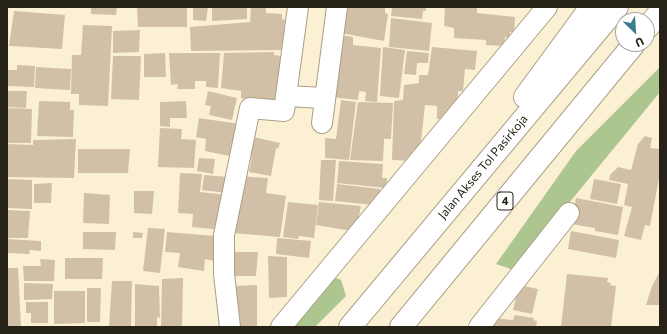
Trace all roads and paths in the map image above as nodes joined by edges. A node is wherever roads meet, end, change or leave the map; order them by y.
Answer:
1 (298, 7) edge
2 (337, 7) edge
3 (547, 7) edge
4 (591, 7) edge
5 (617, 7) edge
6 (629, 52) edge
7 (286, 96) junction
8 (324, 98) junction
9 (322, 123) dead end
10 (569, 213) dead end
11 (417, 245) junction
12 (230, 327) edge
13 (281, 327) edge
14 (350, 327) edge
15 (401, 327) edge
16 (479, 327) edge

1 - 7 street
2 - 8 street
3 - 13 street
4 - 11 highway
5 - 11 highway, Jalan Akses Tol Pasirkoja
6 - 15 highway, 4
7 - 8 street
7 - 12 street
8 - 9 street
10 - 16 street
11 - 14 highway, Jalan Akses Tol Pasirkoja

